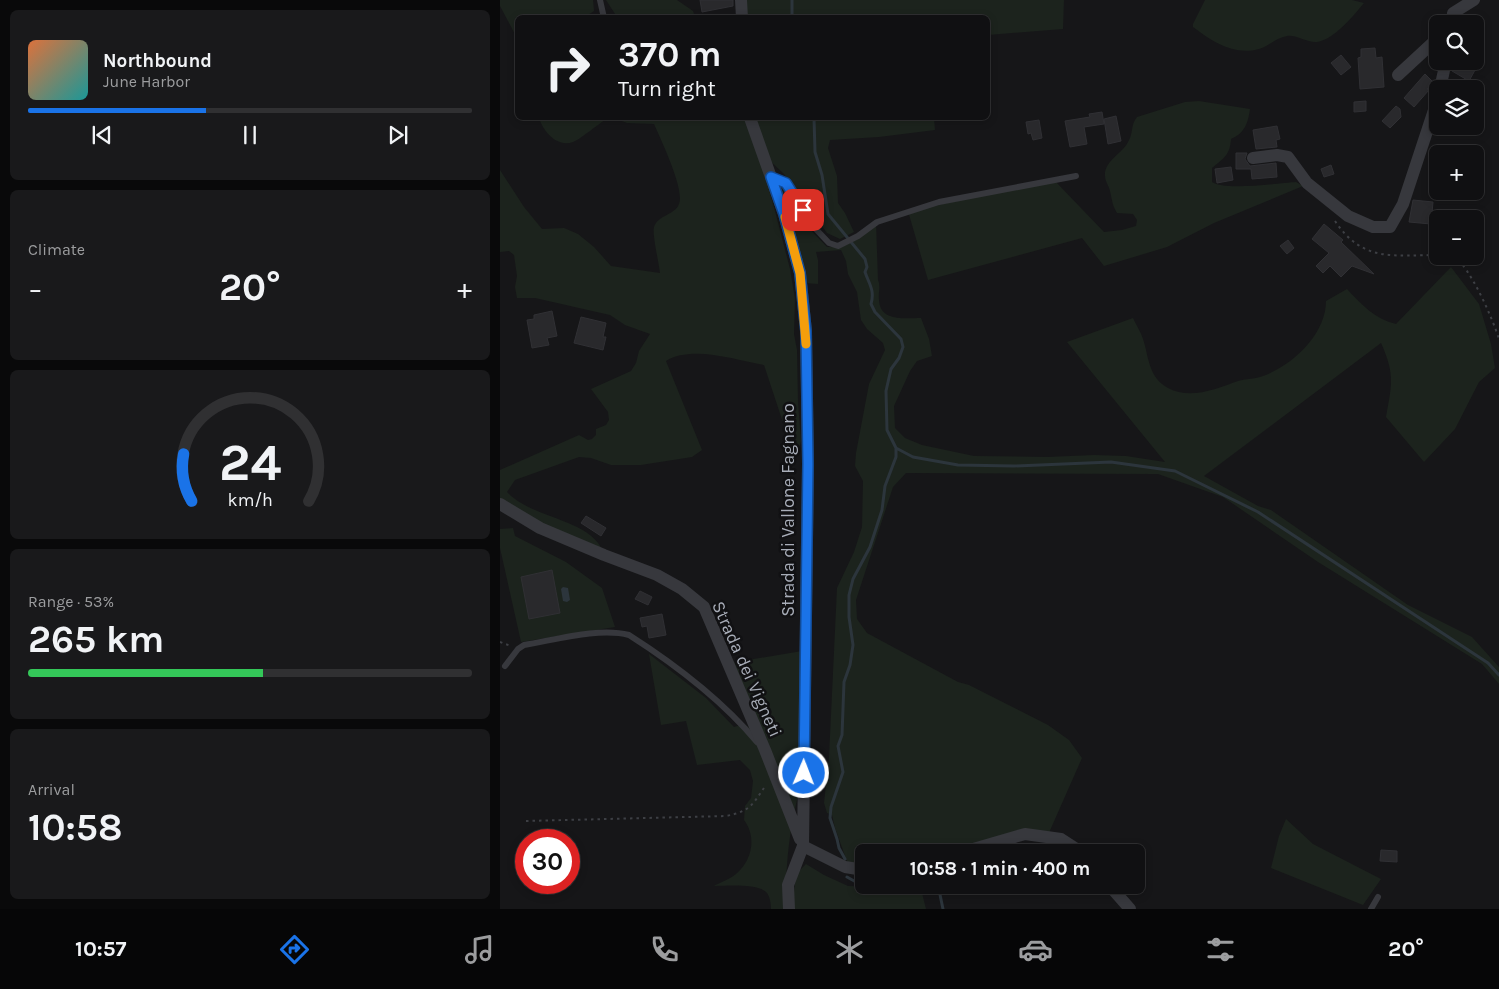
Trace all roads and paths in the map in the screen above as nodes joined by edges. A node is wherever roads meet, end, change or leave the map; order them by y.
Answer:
1 (600, 0) edge
2 (741, 0) edge
3 (1474, 0) edge
4 (603, 15) edge
5 (742, 15) edge
6 (1457, 15) edge
7 (1429, 46) edge
8 (1398, 75) dead end
9 (751, 120) edge
10 (1429, 125) edge
11 (1253, 158) dead end
12 (1076, 176) dead end
13 (771, 177) junction
14 (1339, 209) junction
15 (1429, 255) edge
16 (1464, 265) edge
17 (1499, 339) edge
18 (500, 504) edge
19 (505, 666) dead end
20 (765, 750) junction
21 (774, 772) junction
22 (526, 821) dead end
23 (991, 844) edge
24 (1069, 844) edge
25 (803, 846) junction
26 (855, 869) edge
27 (1117, 894) edge
28 (1378, 897) dead end
29 (789, 909) edge
30 (1130, 909) edge
31 (1371, 909) edge

1 - 4 lane
2 - 5 street
3 - 6 street
7 - 8 street
9 - 13 street, Strada di Vallone Fagnano
10 - 14 street
11 - 14 street
12 - 13 lane
13 - 25 street, Strada di Vallone Fagnano
14 - 15 path
16 - 17 path
18 - 20 street, Strada dei Vigneti
19 - 20 lane
20 - 21 street, Strada dei Vigneti
21 - 22 path
21 - 25 street, Strada dei Vigneti
23 - 24 street
25 - 26 street
25 - 29 street, Strada di Vallone Fagnano
27 - 30 street
28 - 31 lane

